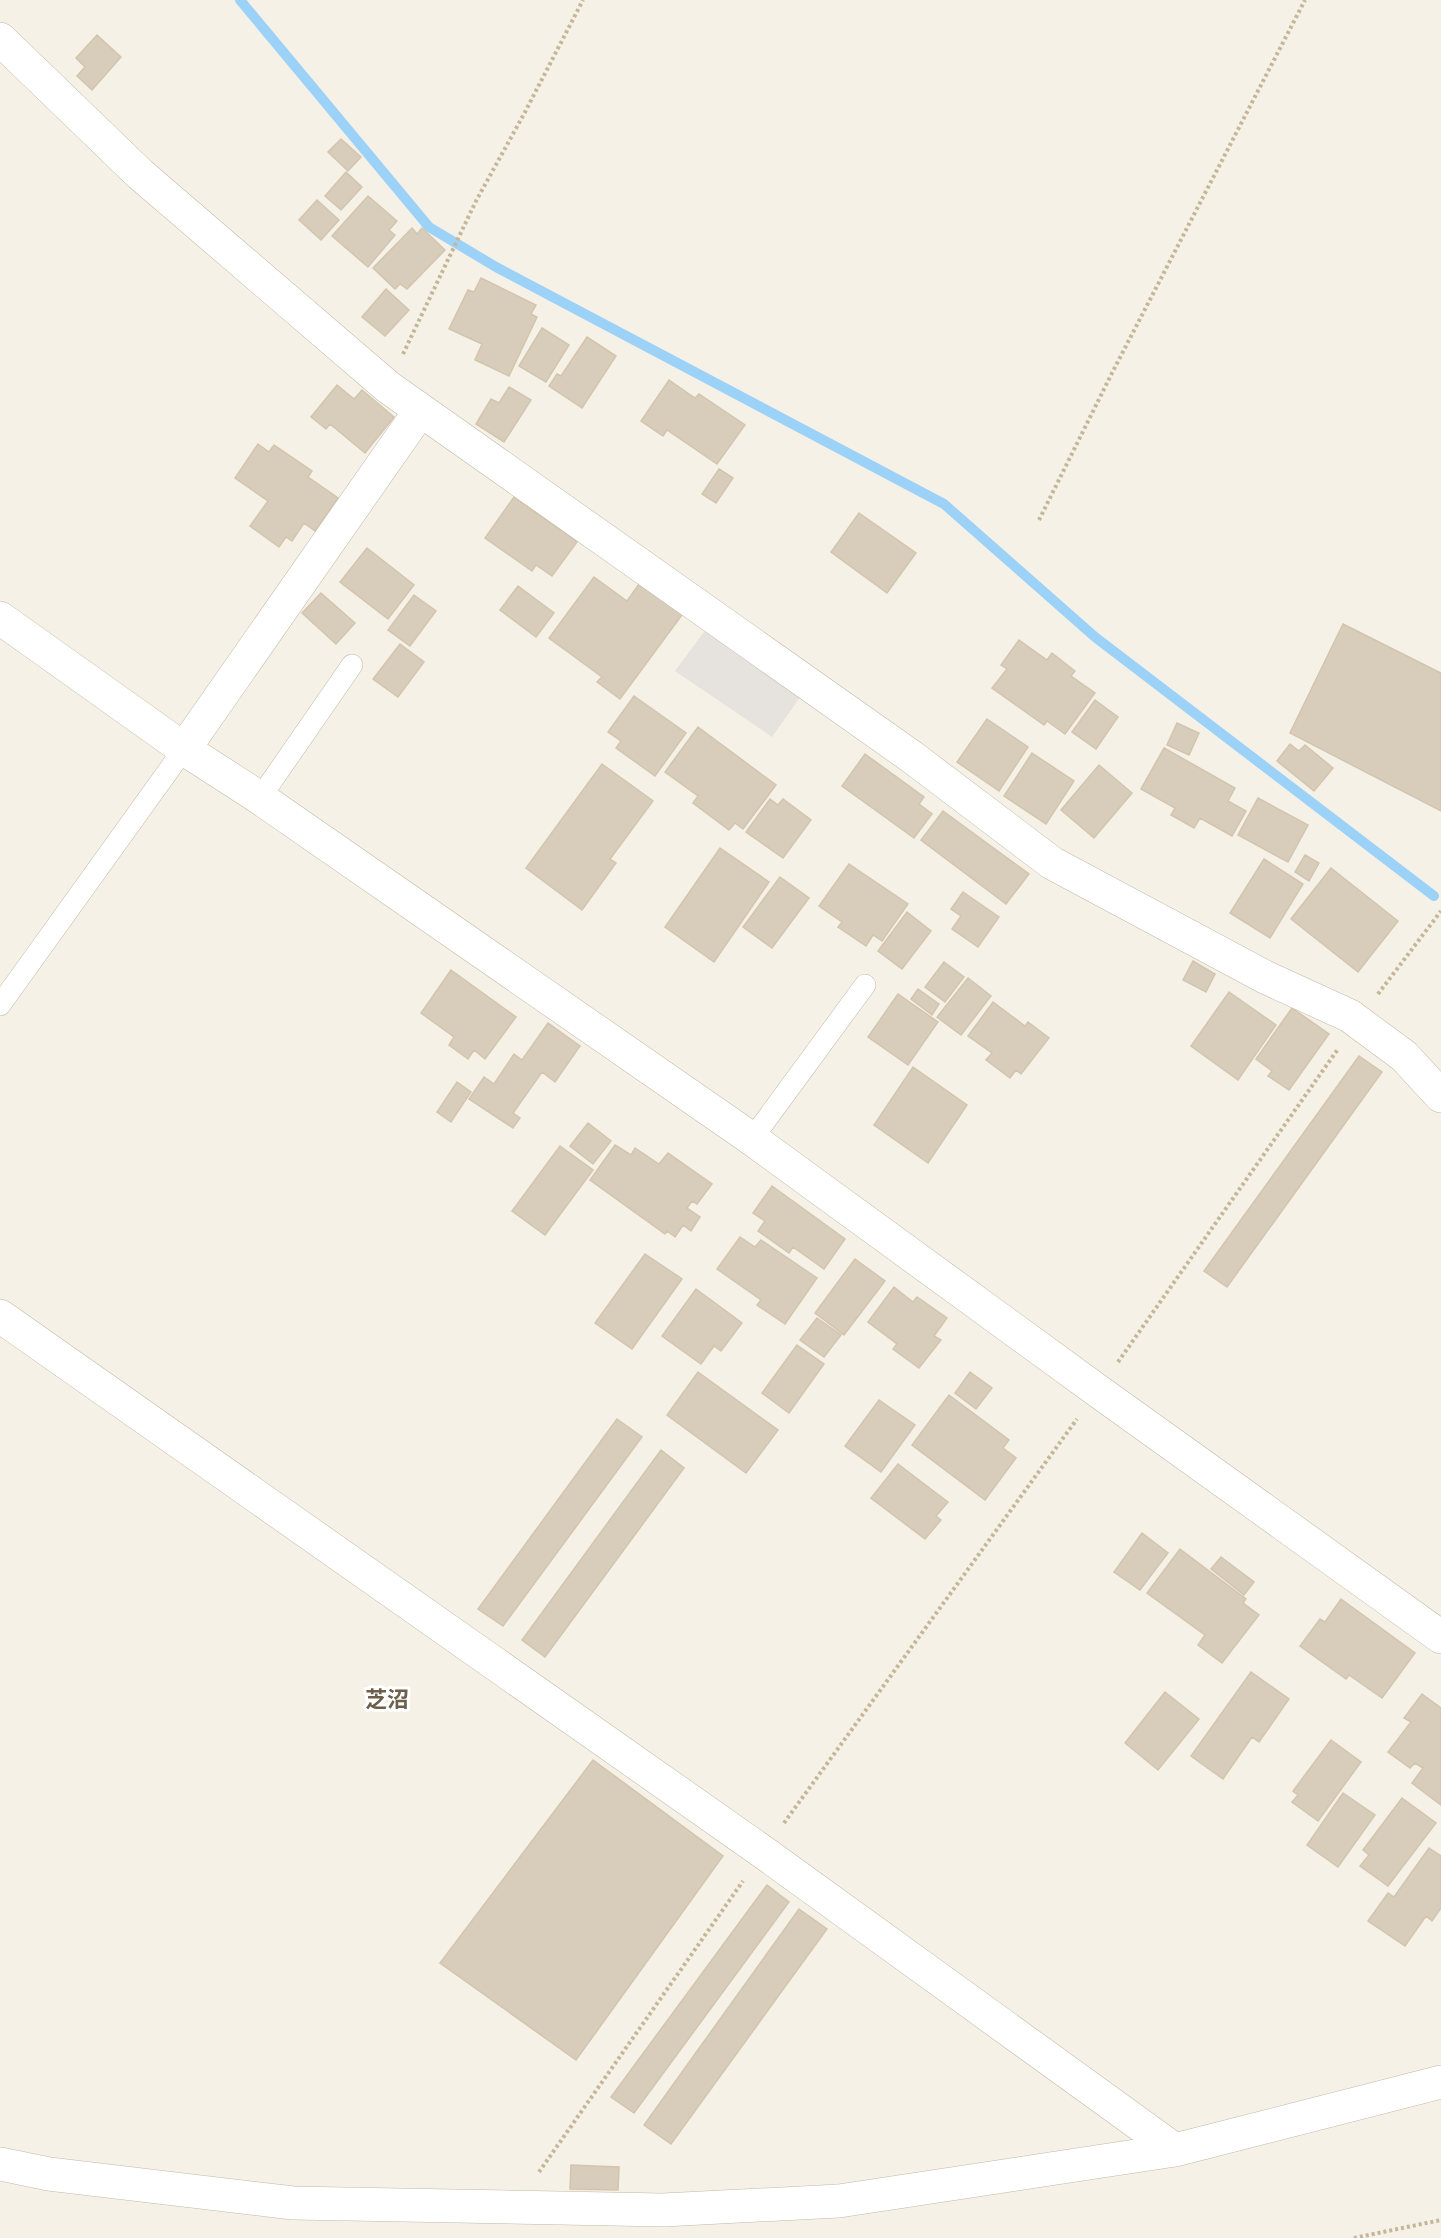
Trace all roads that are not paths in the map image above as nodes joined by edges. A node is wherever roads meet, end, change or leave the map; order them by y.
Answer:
1 (0, 39) edge
2 (420, 411) junction
3 (0, 618) edge
4 (352, 665) dead end
5 (184, 749) junction
6 (260, 798) junction
7 (865, 985) dead end
8 (0, 1005) edge
9 (1441, 1096) edge
10 (752, 1139) junction
11 (0, 1316) edge
12 (1441, 1637) edge
13 (1441, 2082) edge
14 (1175, 2150) junction
15 (0, 2164) edge

1 - 2 street
2 - 5 street
2 - 9 street
3 - 5 street
4 - 6 lane
5 - 6 street
5 - 8 lane
6 - 10 street
7 - 10 lane
10 - 12 street
11 - 14 street
13 - 14 street
14 - 15 street

